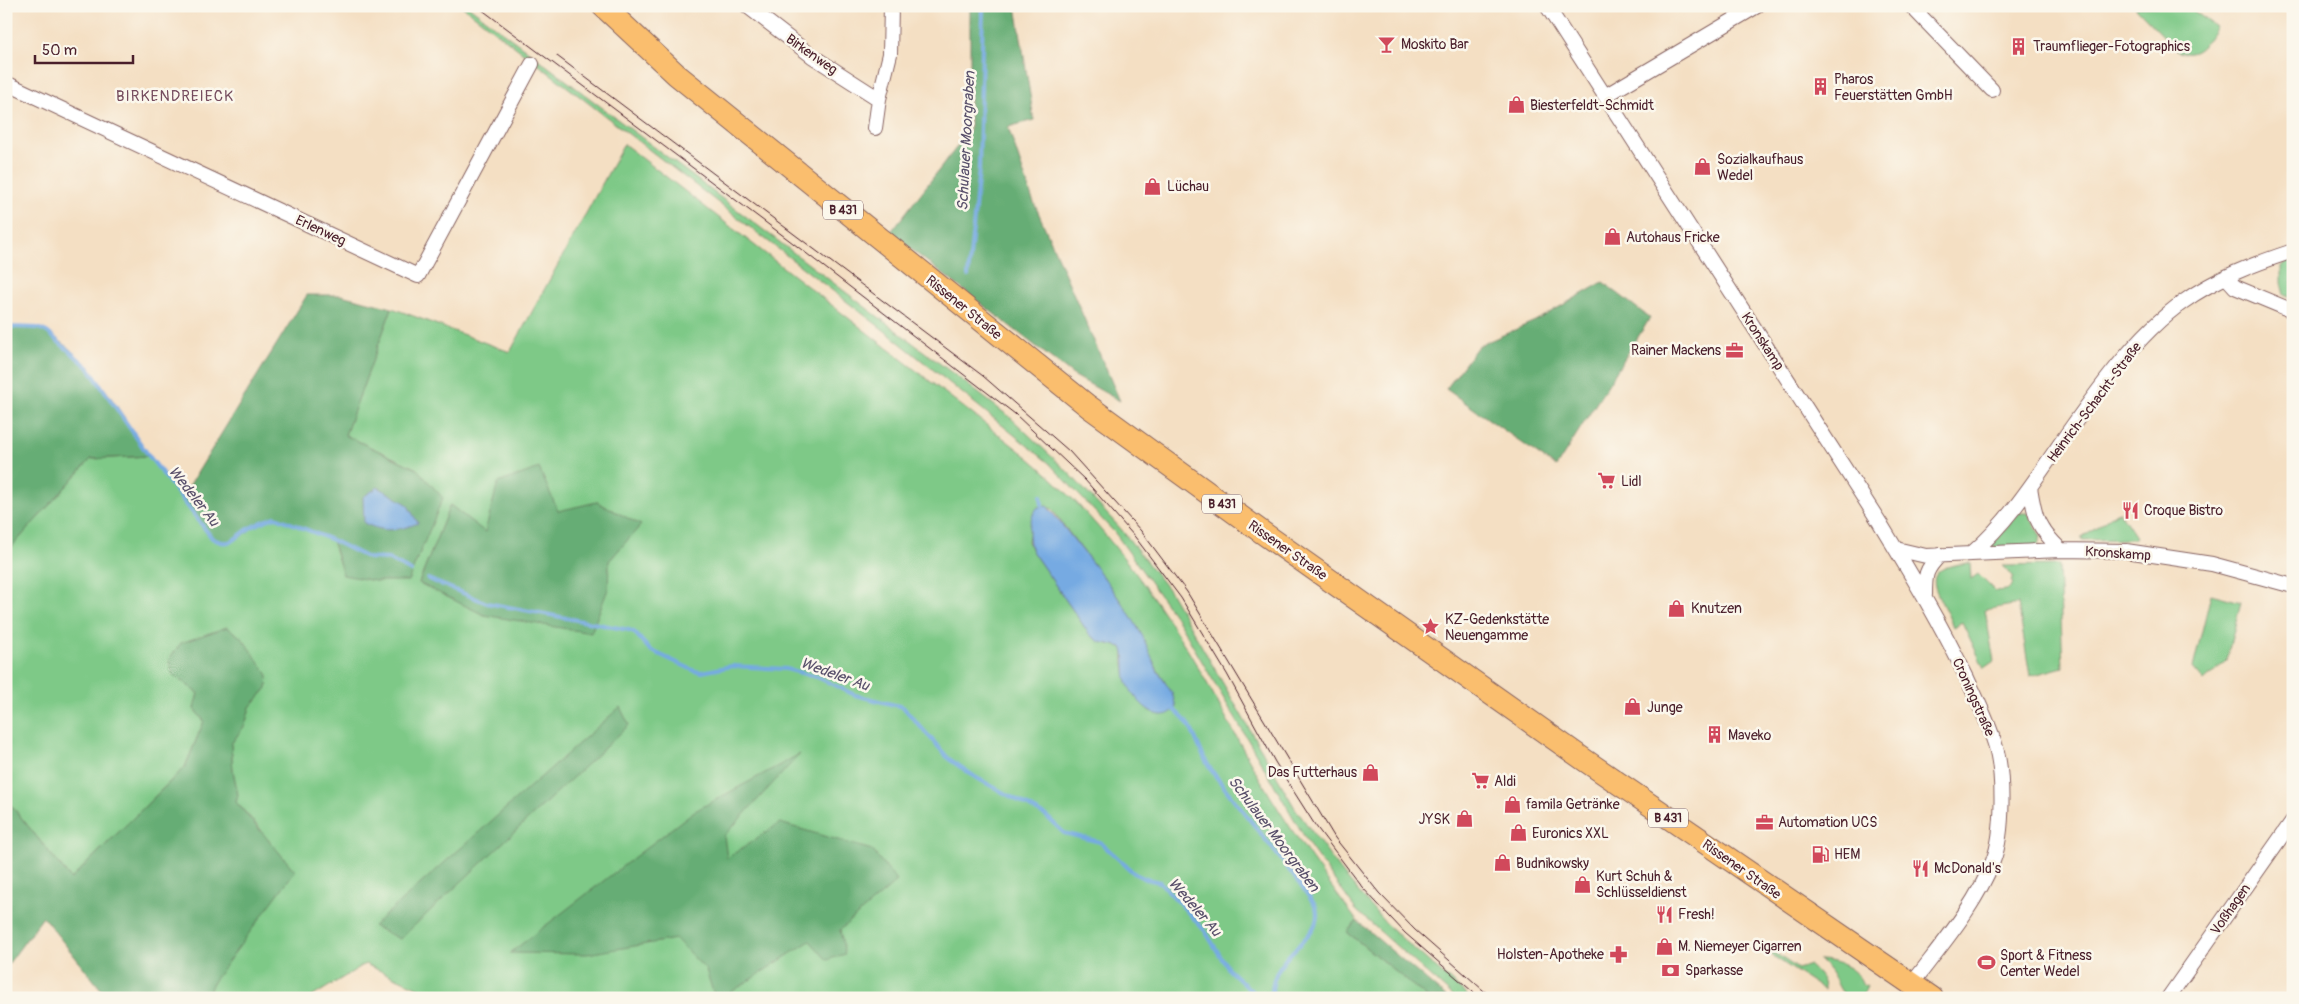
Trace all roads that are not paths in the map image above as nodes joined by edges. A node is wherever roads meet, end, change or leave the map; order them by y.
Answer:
1 (603, 6) edge
2 (747, 6) edge
3 (891, 6) edge
4 (1547, 6) edge
5 (1756, 6) edge
6 (1911, 6) edge
7 (532, 64) dead end
8 (6, 83) edge
9 (1992, 90) dead end
10 (1605, 96) junction
11 (879, 98) junction
12 (875, 128) dead end
13 (2293, 251) edge
14 (2226, 277) junction
15 (2293, 311) edge
16 (2030, 487) junction
17 (1896, 549) junction
18 (2061, 550) junction
19 (1972, 553) junction
20 (1940, 555) junction
21 (2293, 586) edge
22 (1924, 596) junction
23 (2293, 820) edge
24 (1912, 984) junction
25 (1932, 998) edge
26 (2168, 998) edge

1 - 24 main road, Rissener Straße / B 431
2 - 11 street, Birkenweg
3 - 11 street
4 - 10 street, Kronskamp
5 - 10 street
6 - 9 street
7 - 8 street, Erlenweg
10 - 17 street, Kronskamp
11 - 12 street
13 - 14 street, Heinrich-Schacht-Straße
14 - 15 street
14 - 16 street, Heinrich-Schacht-Straße
16 - 18 street
16 - 19 street, Heinrich-Schacht-Straße
17 - 20 street, Kronskamp
17 - 22 street, Croningstraße
18 - 19 street, Kronskamp
18 - 21 street, Kronskamp
19 - 20 street, Kronskamp
20 - 22 street
22 - 24 street, Croningstraße
23 - 26 street, Voßhagen
24 - 25 main road, Rissener Straße / B 431

